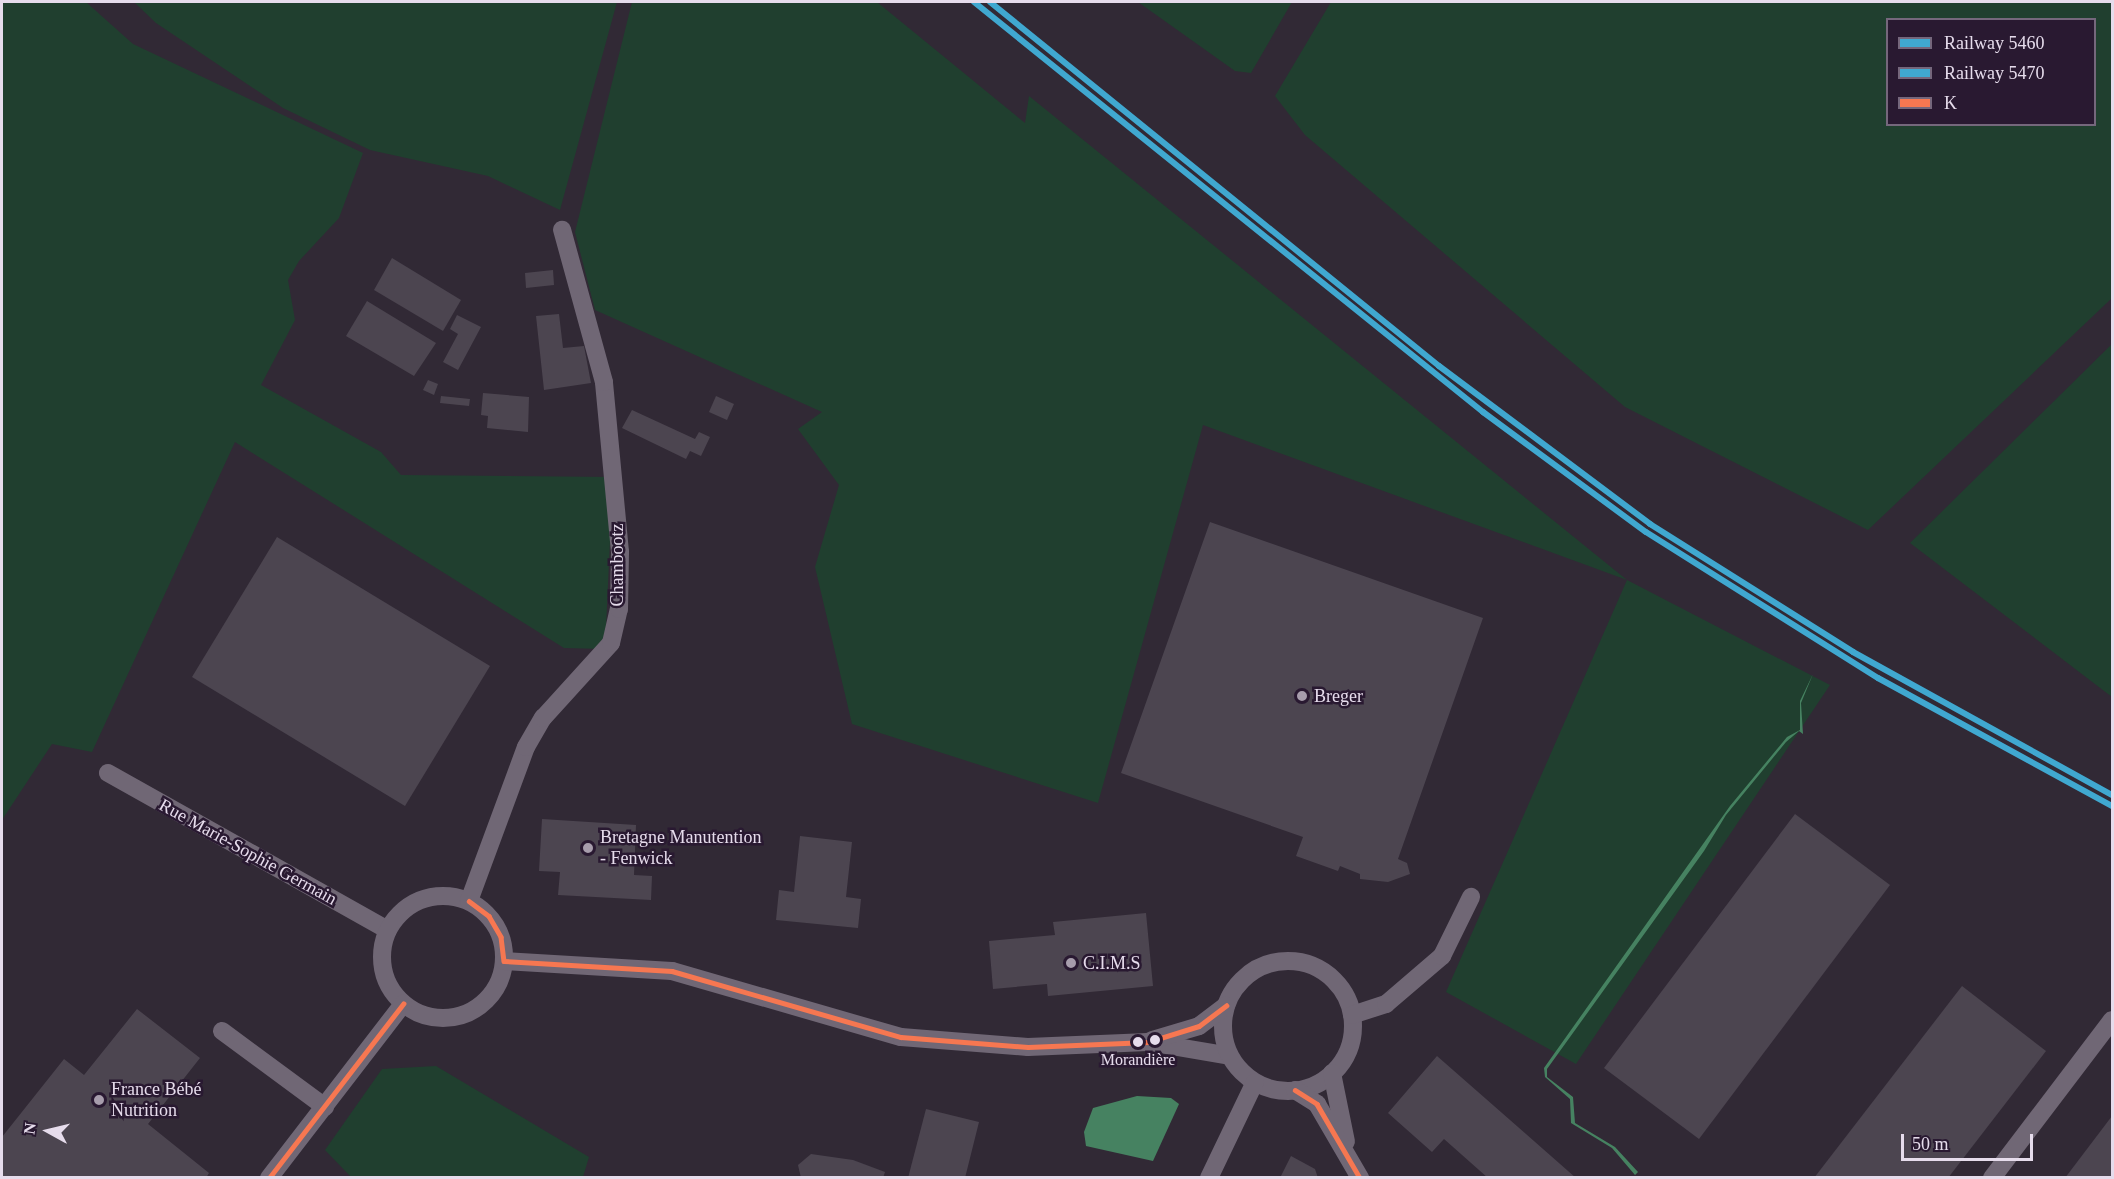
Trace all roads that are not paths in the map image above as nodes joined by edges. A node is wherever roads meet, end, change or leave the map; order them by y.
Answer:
1 (562, 230) dead end
2 (108, 773) dead end
3 (1471, 897) dead end
4 (469, 901) junction
5 (388, 930) junction
6 (504, 961) junction
7 (403, 1004) junction
8 (1226, 1006) junction
9 (1352, 1015) junction
10 (2112, 1020) edge
11 (222, 1031) dead end
12 (1148, 1042) junction
13 (1230, 1056) junction
14 (1332, 1073) junction
15 (1255, 1082) junction
16 (1295, 1090) junction
17 (325, 1107) junction
18 (1348, 1153) junction
19 (269, 1178) edge
20 (1209, 1178) edge
21 (1360, 1178) edge
22 (1992, 1178) edge

1 - 4 street, Chambootz
2 - 5 street, Rue Marie-Sophie Germain
3 - 9 street
4 - 5 street
4 - 6 street
5 - 7 street
6 - 7 street
6 - 12 street
7 - 17 street
8 - 9 street
8 - 12 street
8 - 13 street
9 - 14 street
10 - 22 street
11 - 17 street
12 - 13 street
13 - 15 street
14 - 16 street
14 - 18 street
15 - 16 street
15 - 20 street
16 - 18 street
17 - 19 street
18 - 21 street

